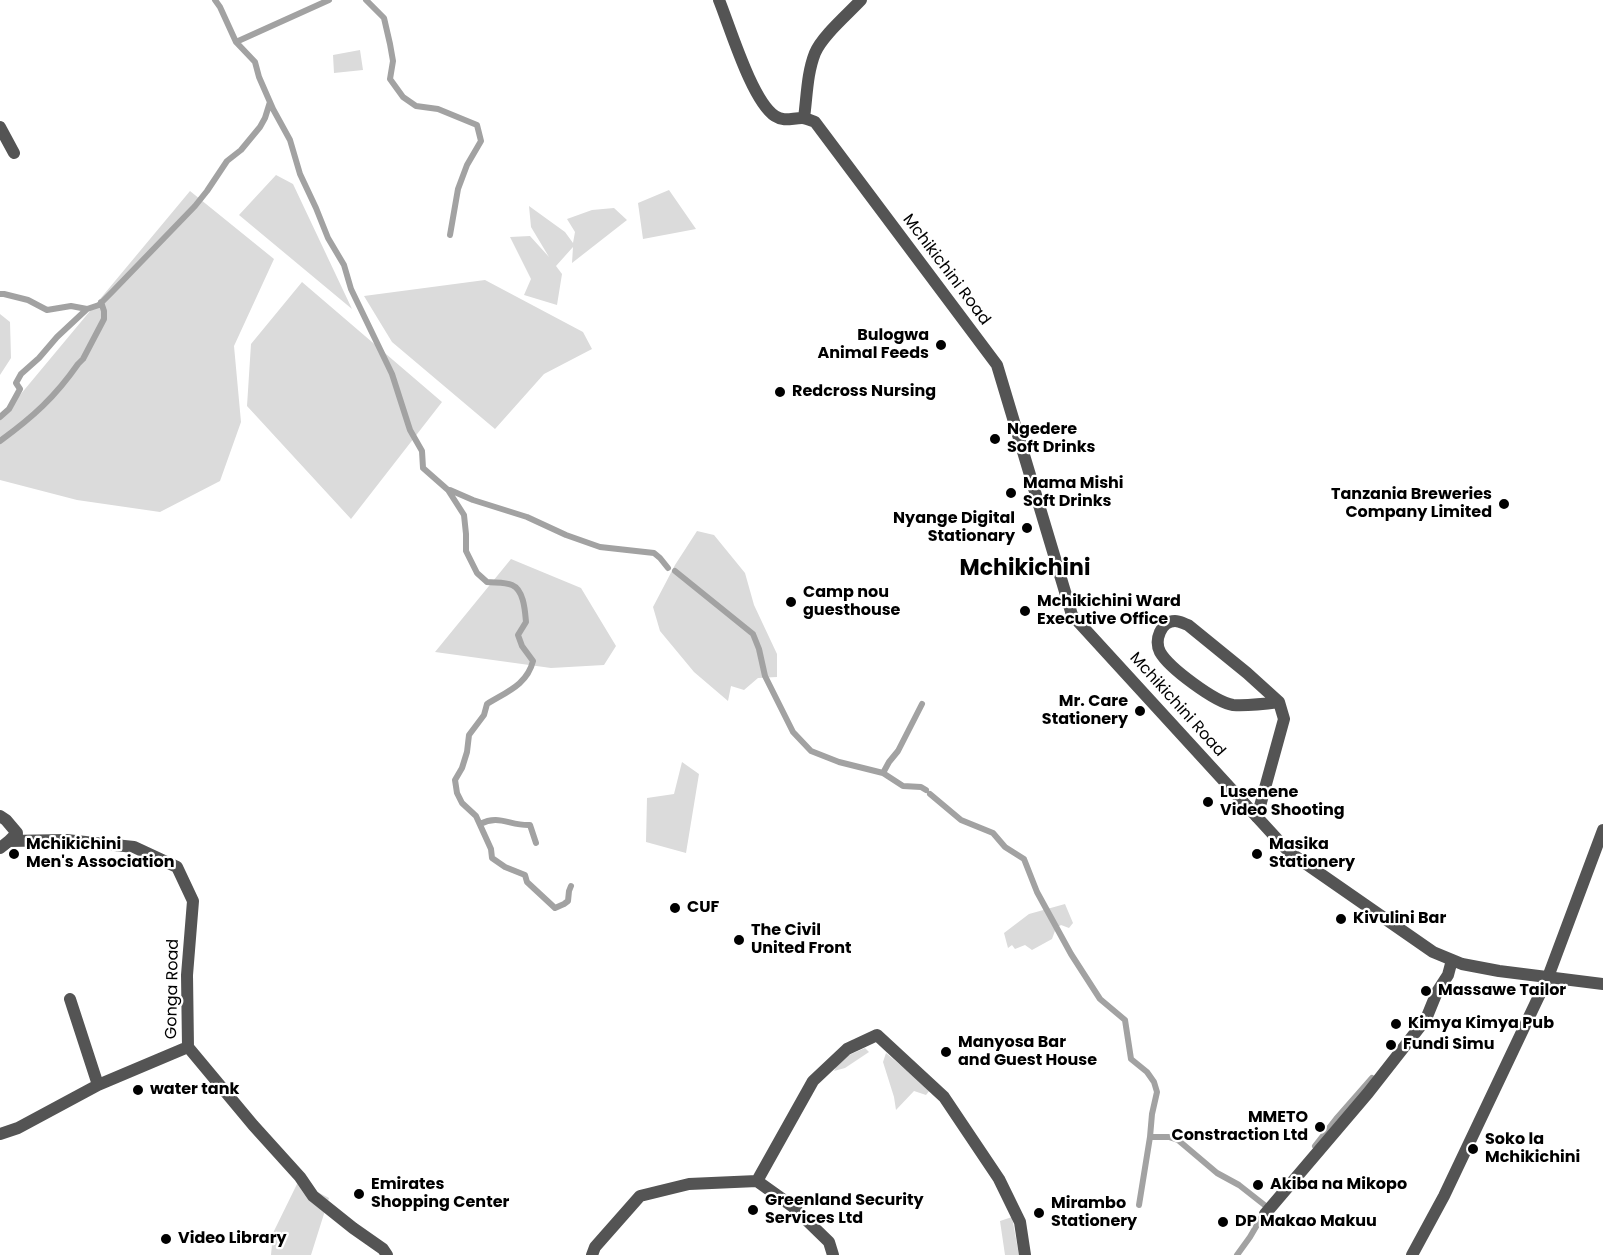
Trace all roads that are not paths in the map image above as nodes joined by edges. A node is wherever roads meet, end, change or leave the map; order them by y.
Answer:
1 (719, 0) edge
2 (861, 0) edge
3 (804, 117) junction
4 (0, 128) edge
5 (14, 153) dead end
6 (1279, 702) junction
7 (0, 816) edge
8 (1257, 817) junction
9 (1602, 838) edge
10 (4, 844) edge
11 (1452, 960) junction
12 (1548, 977) junction
13 (1603, 984) edge
14 (70, 999) dead end
15 (188, 1047) junction
16 (98, 1085) junction
17 (0, 1134) edge
18 (757, 1181) junction
19 (1265, 1214) dead end
20 (387, 1255) edge
21 (592, 1255) edge
22 (834, 1255) edge
23 (1025, 1255) edge
24 (1412, 1255) edge

1 - 3 street
2 - 3 street
3 - 8 street, Mchikichini Road
4 - 5 street
6 - 6 street
6 - 8 street
7 - 10 street
8 - 11 street, Mchikichini Road
9 - 12 street
10 - 15 street, Gonga Road
11 - 12 street, Mchikichini Road
11 - 19 street
12 - 13 street, Mchikichini Road
12 - 24 street
14 - 16 street
15 - 16 street
15 - 20 street, Gonga Road
16 - 17 street
18 - 21 street
18 - 22 street
18 - 23 street

